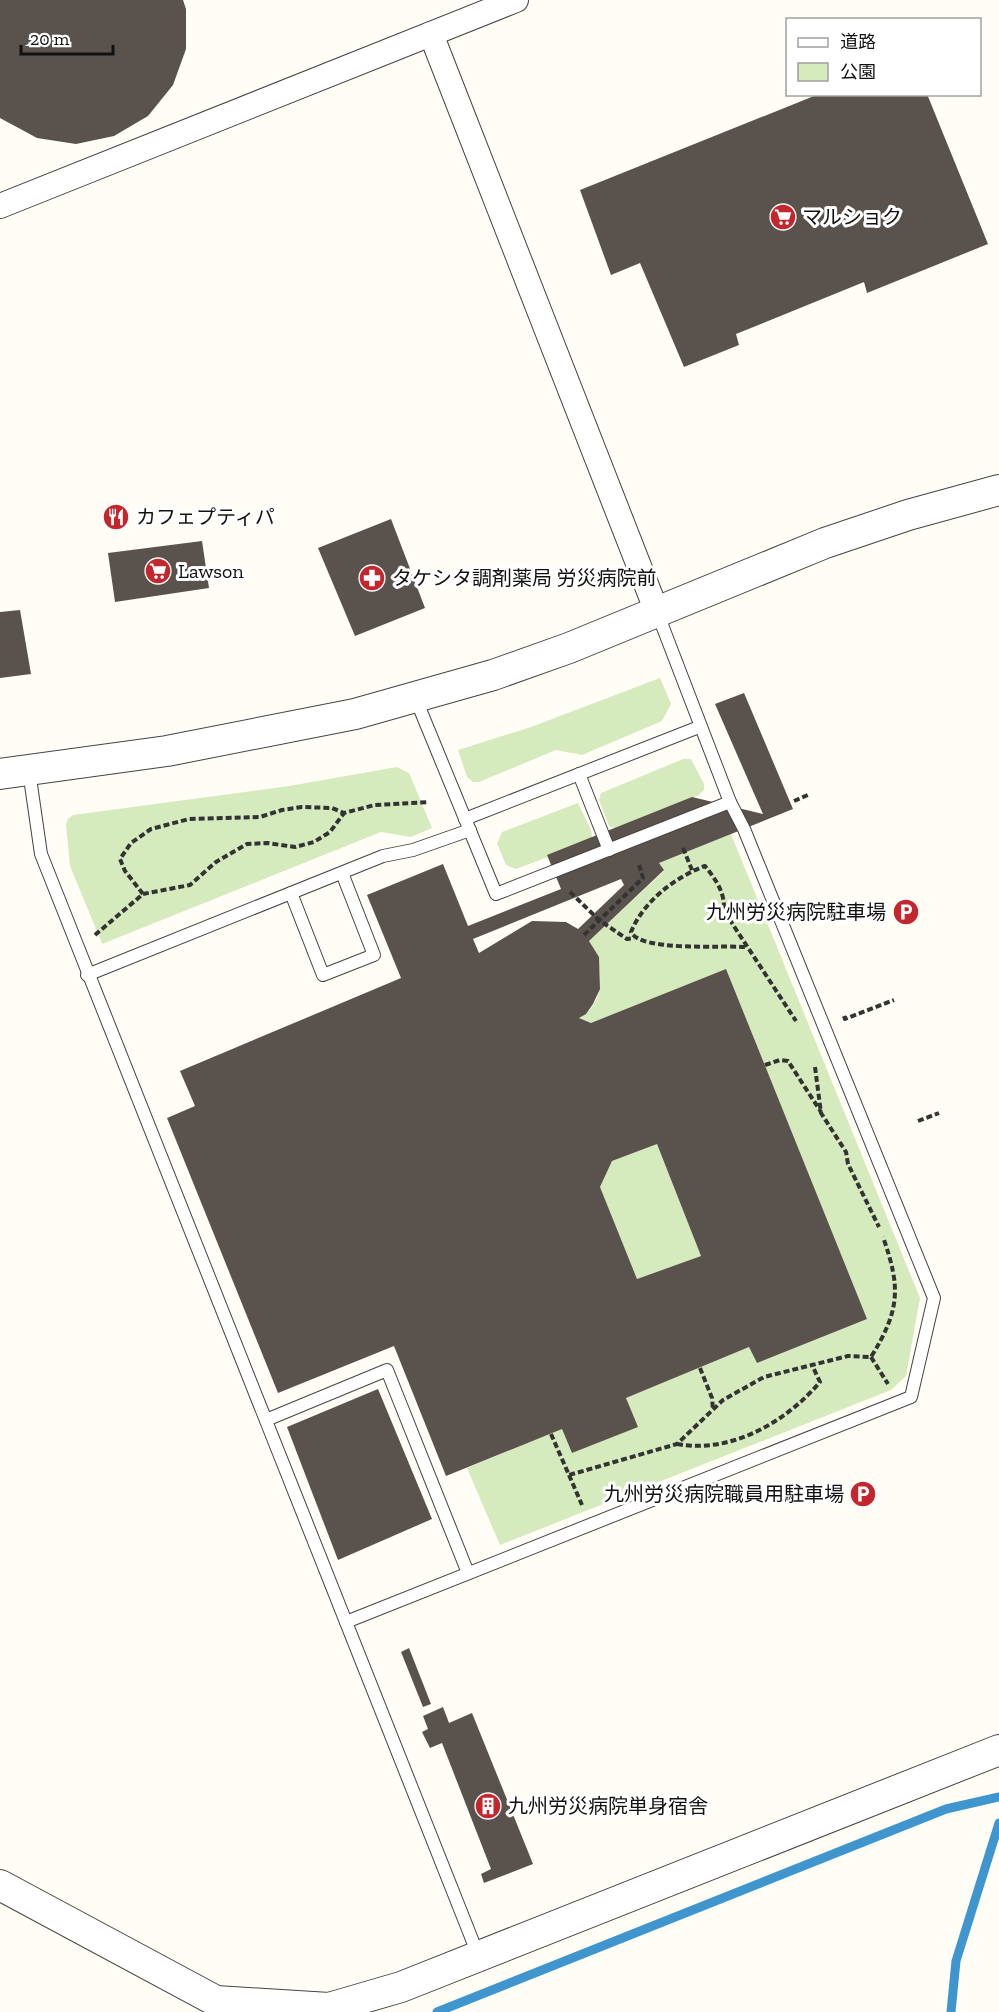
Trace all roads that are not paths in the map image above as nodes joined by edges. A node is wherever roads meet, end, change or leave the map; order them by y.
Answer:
1 (516, 0) edge
2 (431, 34) junction
3 (0, 206) edge
4 (999, 490) edge
5 (657, 612) junction
6 (415, 697) junction
7 (699, 727) junction
8 (14, 772) edge
9 (579, 774) junction
10 (730, 802) junction
11 (468, 825) junction
12 (609, 850) junction
13 (342, 873) junction
14 (291, 893) junction
15 (87, 975) junction
16 (266, 1420) junction
17 (468, 1573) junction
18 (346, 1622) junction
19 (999, 1750) edge
20 (0, 1885) edge
21 (479, 1957) junction

1 - 2 street
2 - 3 street
2 - 5 street
4 - 5 street
5 - 6 street
5 - 7 lane
6 - 8 street
6 - 11 lane
7 - 9 lane
7 - 10 lane
8 - 15 lane
9 - 11 lane
9 - 12 lane
10 - 12 lane
10 - 17 lane
11 - 12 lane
11 - 13 lane
13 - 14 lane
13 - 14 lane
14 - 15 lane
15 - 16 lane
16 - 17 lane
16 - 18 lane
17 - 18 lane
18 - 21 lane
19 - 21 street
20 - 21 street

